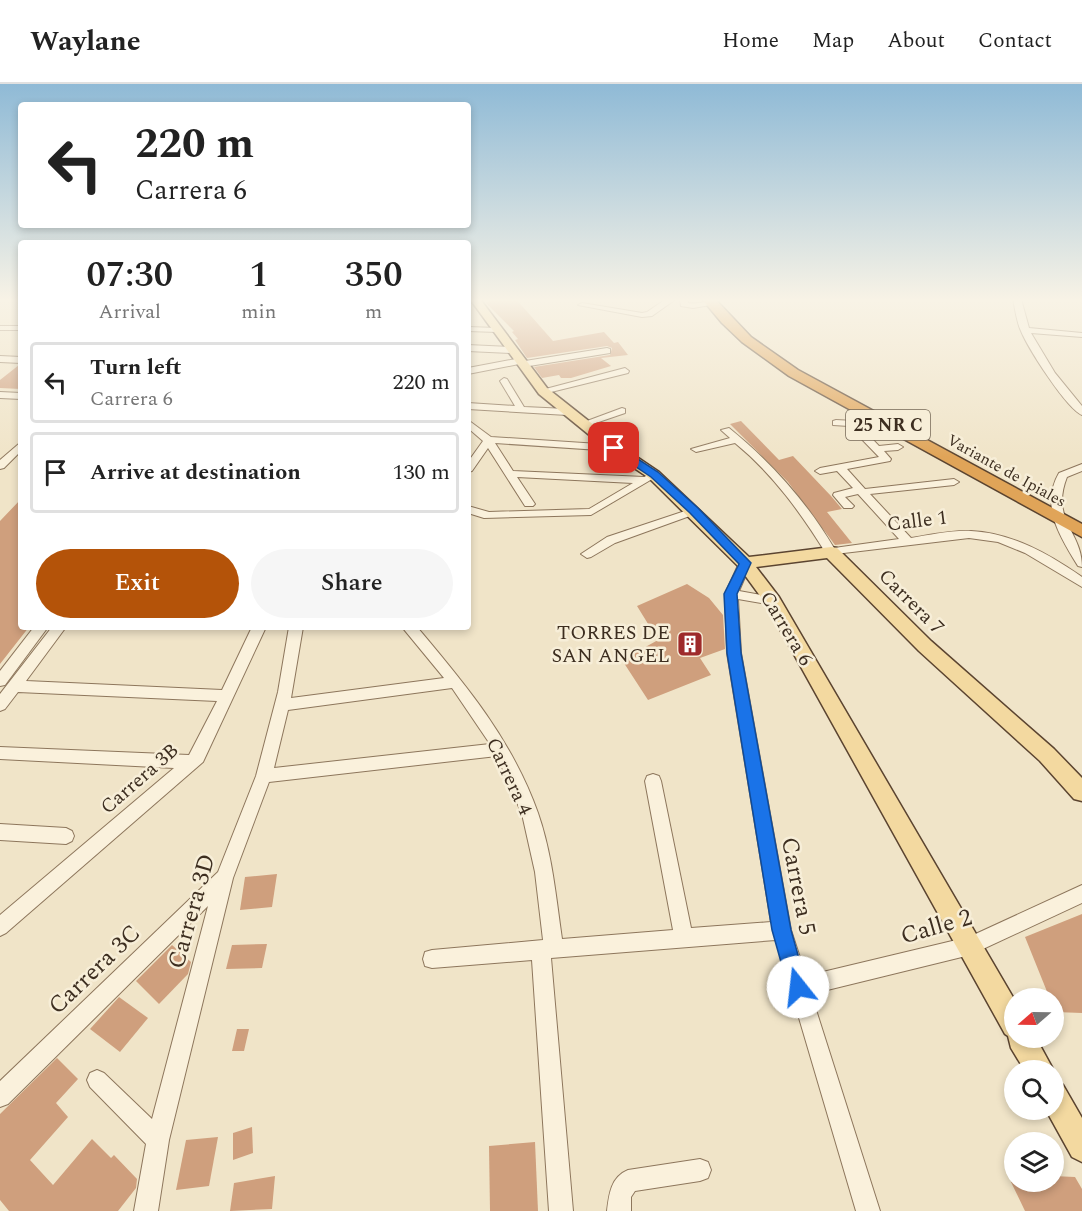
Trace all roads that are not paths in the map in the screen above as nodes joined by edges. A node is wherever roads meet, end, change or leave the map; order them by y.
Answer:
1 (484, 352) edge
2 (513, 352) edge
3 (600, 352) edge
4 (763, 352) edge
5 (1038, 352) edge
6 (518, 359) junction
7 (471, 370) edge
8 (625, 371) dead end
9 (504, 381) dead end
10 (543, 391) junction
11 (0, 395) edge
12 (1067, 395) junction
13 (18, 396) edge
14 (1082, 396) edge
15 (471, 406) edge
16 (521, 409) junction
17 (622, 411) dead end
18 (567, 412) junction
19 (1082, 412) edge
20 (836, 423) dead end
21 (584, 424) junction
22 (471, 426) edge
23 (726, 430) dead end
24 (738, 439) junction
25 (488, 440) junction
26 (898, 447) dead end
27 (18, 448) edge
28 (614, 448) junction
29 (696, 449) dead end
30 (877, 449) junction
31 (18, 459) edge
32 (471, 465) edge
33 (0, 466) edge
34 (1082, 467) edge
35 (840, 468) junction
36 (820, 471) dead end
37 (510, 474) junction
38 (651, 477) junction
39 (0, 478) edge
40 (954, 482) dead end
41 (861, 491) junction
42 (529, 504) dead end
43 (848, 506) dead end
44 (471, 510) edge
45 (694, 511) junction
46 (1057, 517) junction
47 (1082, 531) edge
48 (909, 542) junction
49 (831, 552) junction
50 (587, 554) dead end
51 (745, 563) junction
52 (1082, 563) edge
53 (1082, 583) edge
54 (731, 594) junction
55 (773, 601) junction
56 (38, 630) edge
57 (57, 630) edge
58 (258, 630) edge
59 (412, 630) edge
60 (295, 631) edge
61 (0, 681) edge
62 (455, 682) junction
63 (15, 686) junction
64 (226, 696) junction
65 (0, 705) edge
66 (282, 705) junction
67 (502, 749) junction
68 (0, 753) edge
69 (193, 762) junction
70 (264, 776) junction
71 (653, 781) dead end
72 (1082, 792) edge
73 (0, 832) edge
74 (66, 836) dead end
75 (224, 878) junction
76 (1082, 894) edge
77 (0, 927) edge
78 (782, 930) junction
79 (684, 939) junction
80 (970, 946) junction
81 (547, 951) junction
82 (432, 959) dead end
83 (798, 987) junction
84 (1004, 1007) edge
85 (97, 1080) dead end
86 (0, 1096) edge
87 (1064, 1114) edge
88 (158, 1140) junction
89 (1082, 1146) edge
90 (700, 1170) dead end
91 (146, 1211) edge
92 (561, 1211) edge
93 (619, 1211) edge
94 (868, 1211) edge

1 - 6 street
2 - 6 main road, Carrera 6
3 - 6 street
4 - 46 highway, Variante de Ipiales / 25 NR C
5 - 12 street
6 - 7 street
6 - 10 main road, Carrera 6
8 - 10 street
9 - 16 street
10 - 18 main road, Carrera 6
11 - 13 street
12 - 14 street
12 - 19 street
15 - 16 street
16 - 18 street
17 - 21 street
18 - 21 main road, Carrera 6
20 - 30 street
21 - 28 main road, Carrera 6
22 - 25 street
23 - 24 street, Carrera 7
24 - 29 street
24 - 49 street, Carrera 7
25 - 28 street
25 - 32 street
25 - 37 street
26 - 30 street
27 - 33 street
28 - 38 main road, Carrera 6
30 - 35 street
31 - 39 street
34 - 46 street
35 - 36 street
35 - 41 street
37 - 38 street
37 - 42 street
38 - 44 street
38 - 45 main road, Carrera 6
40 - 41 street
41 - 43 street
41 - 48 street
45 - 50 street
45 - 51 main road, Carrera 6
46 - 47 highway, Variante de Ipiales / 25 NR C
46 - 52 street
48 - 49 street, Calle 1
48 - 53 street, Calle 1
49 - 51 main road, Calle 1
49 - 72 main road, Carrera 7
51 - 54 street, Carrera 5
51 - 55 main road, Carrera 6
54 - 55 street
54 - 78 street, Carrera 5
55 - 80 main road, Carrera 6
56 - 61 street
57 - 63 street
58 - 64 street, Carrera 3B
59 - 62 street, Carrera 4
60 - 66 street, Carrera 3D
62 - 66 street
62 - 67 street, Carrera 4
63 - 64 street
63 - 65 street
64 - 69 street, Carrera 3B
66 - 70 street, Carrera 3D
67 - 70 street
67 - 81 street, Carrera 4
68 - 69 street
69 - 77 street, Carrera 3B
70 - 75 street, Carrera 3D
71 - 79 street
73 - 74 street
75 - 86 street, Carrera 3C
75 - 88 street, Carrera 3D
76 - 80 street, Calle 2
78 - 79 street
78 - 83 street, Carrera 5
79 - 81 street
80 - 83 street, Calle 2
80 - 84 main road, Carrera 6
81 - 82 street
81 - 92 street, Carrera 4
83 - 94 street, Carrera 5
85 - 88 street
87 - 89 main road
88 - 91 street, Carrera 3D
90 - 93 street

